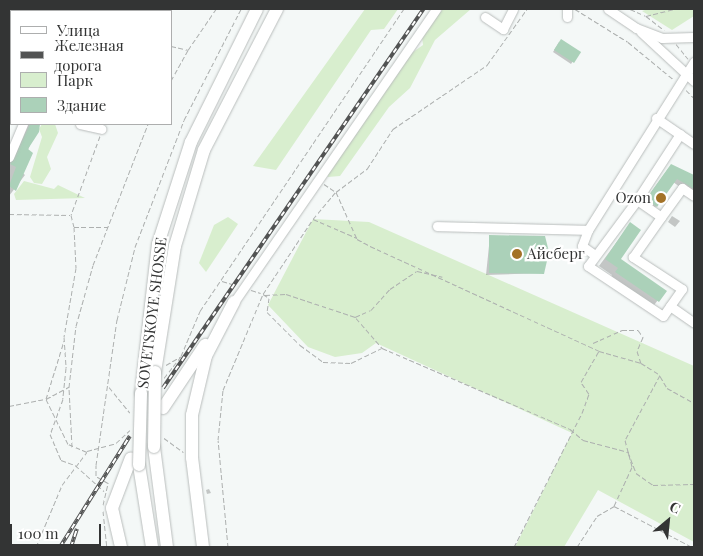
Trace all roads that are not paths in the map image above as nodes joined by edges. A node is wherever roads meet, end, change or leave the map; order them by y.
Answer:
1 (257, 9) edge
2 (277, 9) edge
3 (436, 9) edge
4 (513, 9) edge
5 (608, 9) edge
6 (485, 17) dead end
7 (636, 28) junction
8 (694, 37) edge
9 (694, 62) edge
10 (687, 74) junction
11 (694, 81) edge
12 (656, 118) junction
13 (23, 125) edge
14 (84, 125) edge
15 (101, 129) road end
16 (680, 134) junction
17 (694, 144) edge
18 (9, 157) edge
19 (694, 196) edge
20 (637, 200) junction
21 (661, 217) junction
22 (437, 226) dead end
23 (588, 230) junction
24 (594, 254) junction
25 (234, 302) junction
26 (670, 306) junction
27 (694, 322) edge
28 (163, 408) dead end
29 (135, 462) junction
30 (120, 547) edge
31 (152, 547) edge
32 (167, 547) edge
33 (203, 547) edge

1 - 29 highway, SOVETSKOYE SHOSSE, bridge
2 - 32 highway, SOVETSKOYE SHOSSE, bridge
3 - 25 street
4 - 6 street
5 - 7 street
7 - 8 street
7 - 10 street
9 - 10 street
10 - 11 street
10 - 12 street
12 - 16 street
12 - 23 street
13 - 18 street
14 - 15 street
16 - 17 street
16 - 20 street
19 - 21 street
20 - 21 street
20 - 24 street
21 - 26 street
22 - 23 street
23 - 24 street
24 - 26 street
25 - 28 highway
25 - 33 highway
26 - 27 street
29 - 30 highway
29 - 31 highway, SOVETSKOYE SHOSSE

